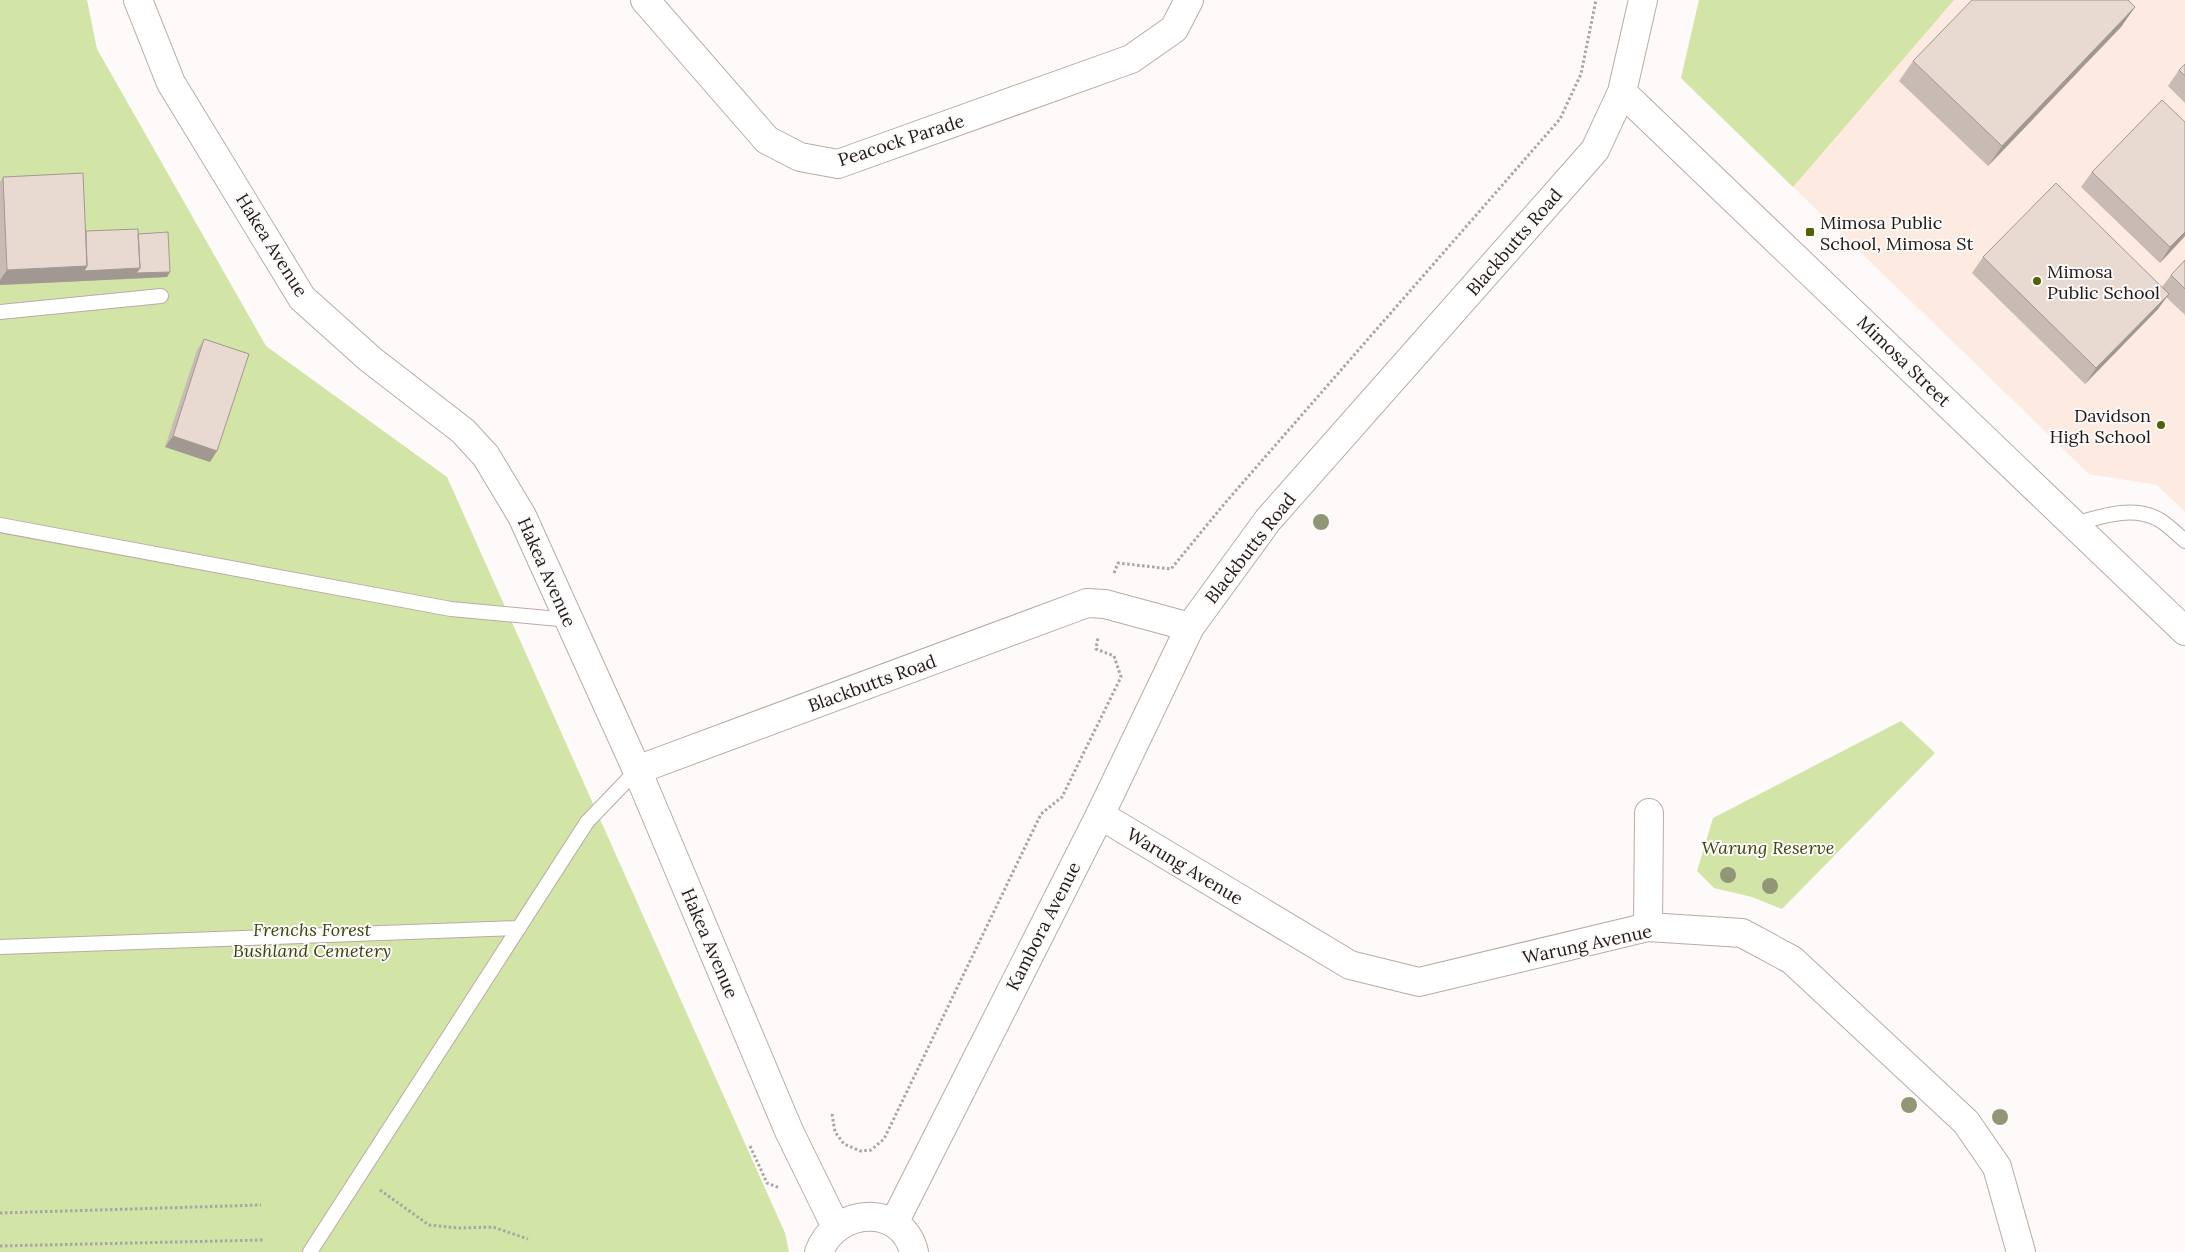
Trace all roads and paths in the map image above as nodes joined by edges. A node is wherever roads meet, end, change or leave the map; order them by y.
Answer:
1 (138, 0) edge
2 (645, 0) edge
3 (1189, 0) edge
4 (1596, 0) edge
5 (1643, 0) edge
6 (1622, 92) junction
7 (161, 296) dead end
8 (0, 312) edge
9 (2074, 524) junction
10 (0, 525) edge
11 (2185, 541) edge
12 (1114, 574) dead end
13 (569, 620) junction
14 (1190, 627) junction
15 (2185, 631) edge
16 (1098, 637) dead end
17 (637, 770) junction
18 (1649, 813) dead end
19 (1100, 815) junction
20 (1648, 927) junction
21 (519, 928) junction
22 (0, 947) edge
23 (832, 1114) dead end
24 (750, 1146) dead end
25 (359, 1175) junction
26 (784, 1190) dead end
27 (261, 1205) dead end
28 (0, 1213) edge
29 (894, 1224) junction
30 (836, 1226) junction
31 (528, 1239) dead end
32 (263, 1240) dead end
33 (0, 1246) edge
34 (310, 1252) edge
35 (820, 1252) edge
36 (914, 1252) edge
37 (2021, 1252) edge

1 - 13 street, Hakea Avenue
2 - 3 street, Peacock Parade
4 - 12 path
5 - 6 street, Blackbutts Road
6 - 9 street, Mimosa Street
6 - 14 street, Blackbutts Road
7 - 8 lane
9 - 11 lane
9 - 15 street, Mimosa Street
10 - 13 lane
13 - 17 street, Hakea Avenue
14 - 17 street, Blackbutts Road
14 - 19 street, Kambora Avenue
16 - 23 path
17 - 21 lane
17 - 30 street, Hakea Avenue
18 - 20 street
19 - 20 street, Warung Avenue
19 - 29 street, Kambora Avenue
20 - 37 street, Warung Avenue
21 - 22 lane
21 - 25 lane
24 - 26 path
25 - 31 path
25 - 34 lane
27 - 28 path
29 - 30 street
29 - 36 street
30 - 35 street
32 - 33 path

